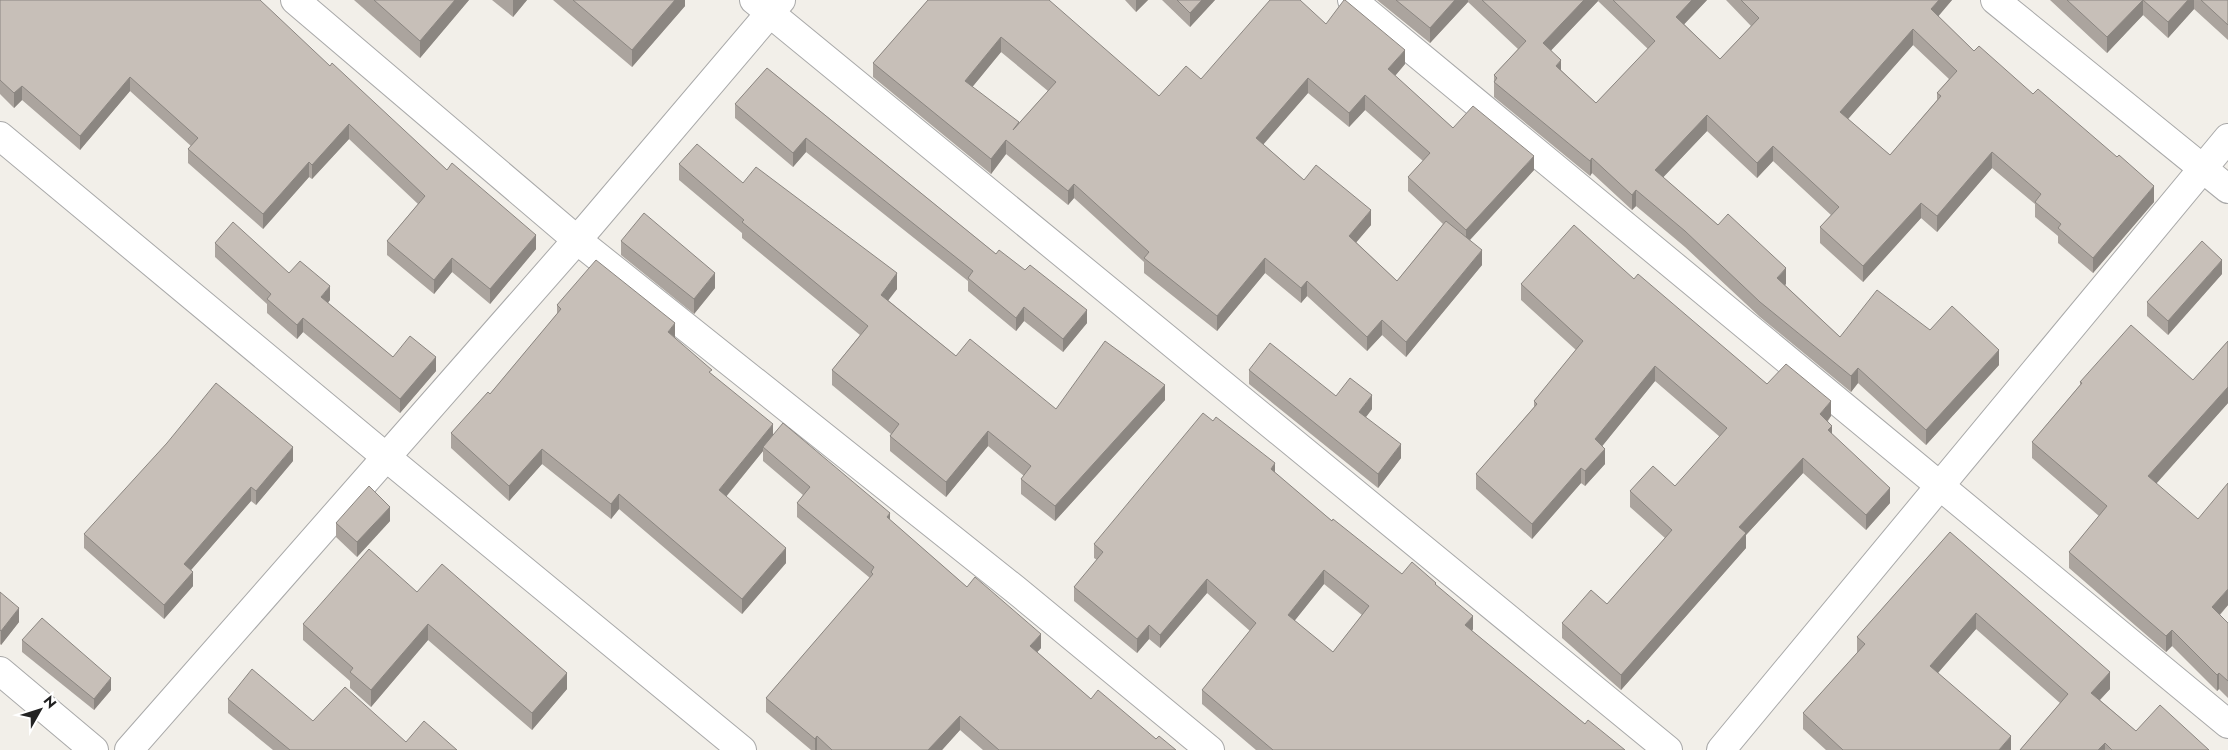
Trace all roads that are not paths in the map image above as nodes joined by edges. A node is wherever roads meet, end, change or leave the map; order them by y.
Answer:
1 (295, 0) edge
2 (1352, 0) edge
3 (1996, 0) edge
4 (768, 4) edge
5 (0, 136) edge
6 (2228, 138) edge
7 (2203, 168) junction
8 (2228, 189) edge
9 (577, 240) junction
10 (386, 457) junction
11 (1940, 486) junction
12 (0, 671) edge
13 (2228, 724) edge
14 (94, 750) edge
15 (129, 750) edge
16 (742, 750) edge
17 (1210, 750) edge
18 (1668, 750) edge
19 (1721, 750) edge

1 - 9 street
2 - 11 street
3 - 7 street
4 - 9 street
4 - 18 street
5 - 10 street
6 - 7 street
7 - 8 street
7 - 11 street
9 - 10 street
9 - 17 street
10 - 15 street
10 - 16 street
11 - 13 street
11 - 19 street
12 - 14 street

